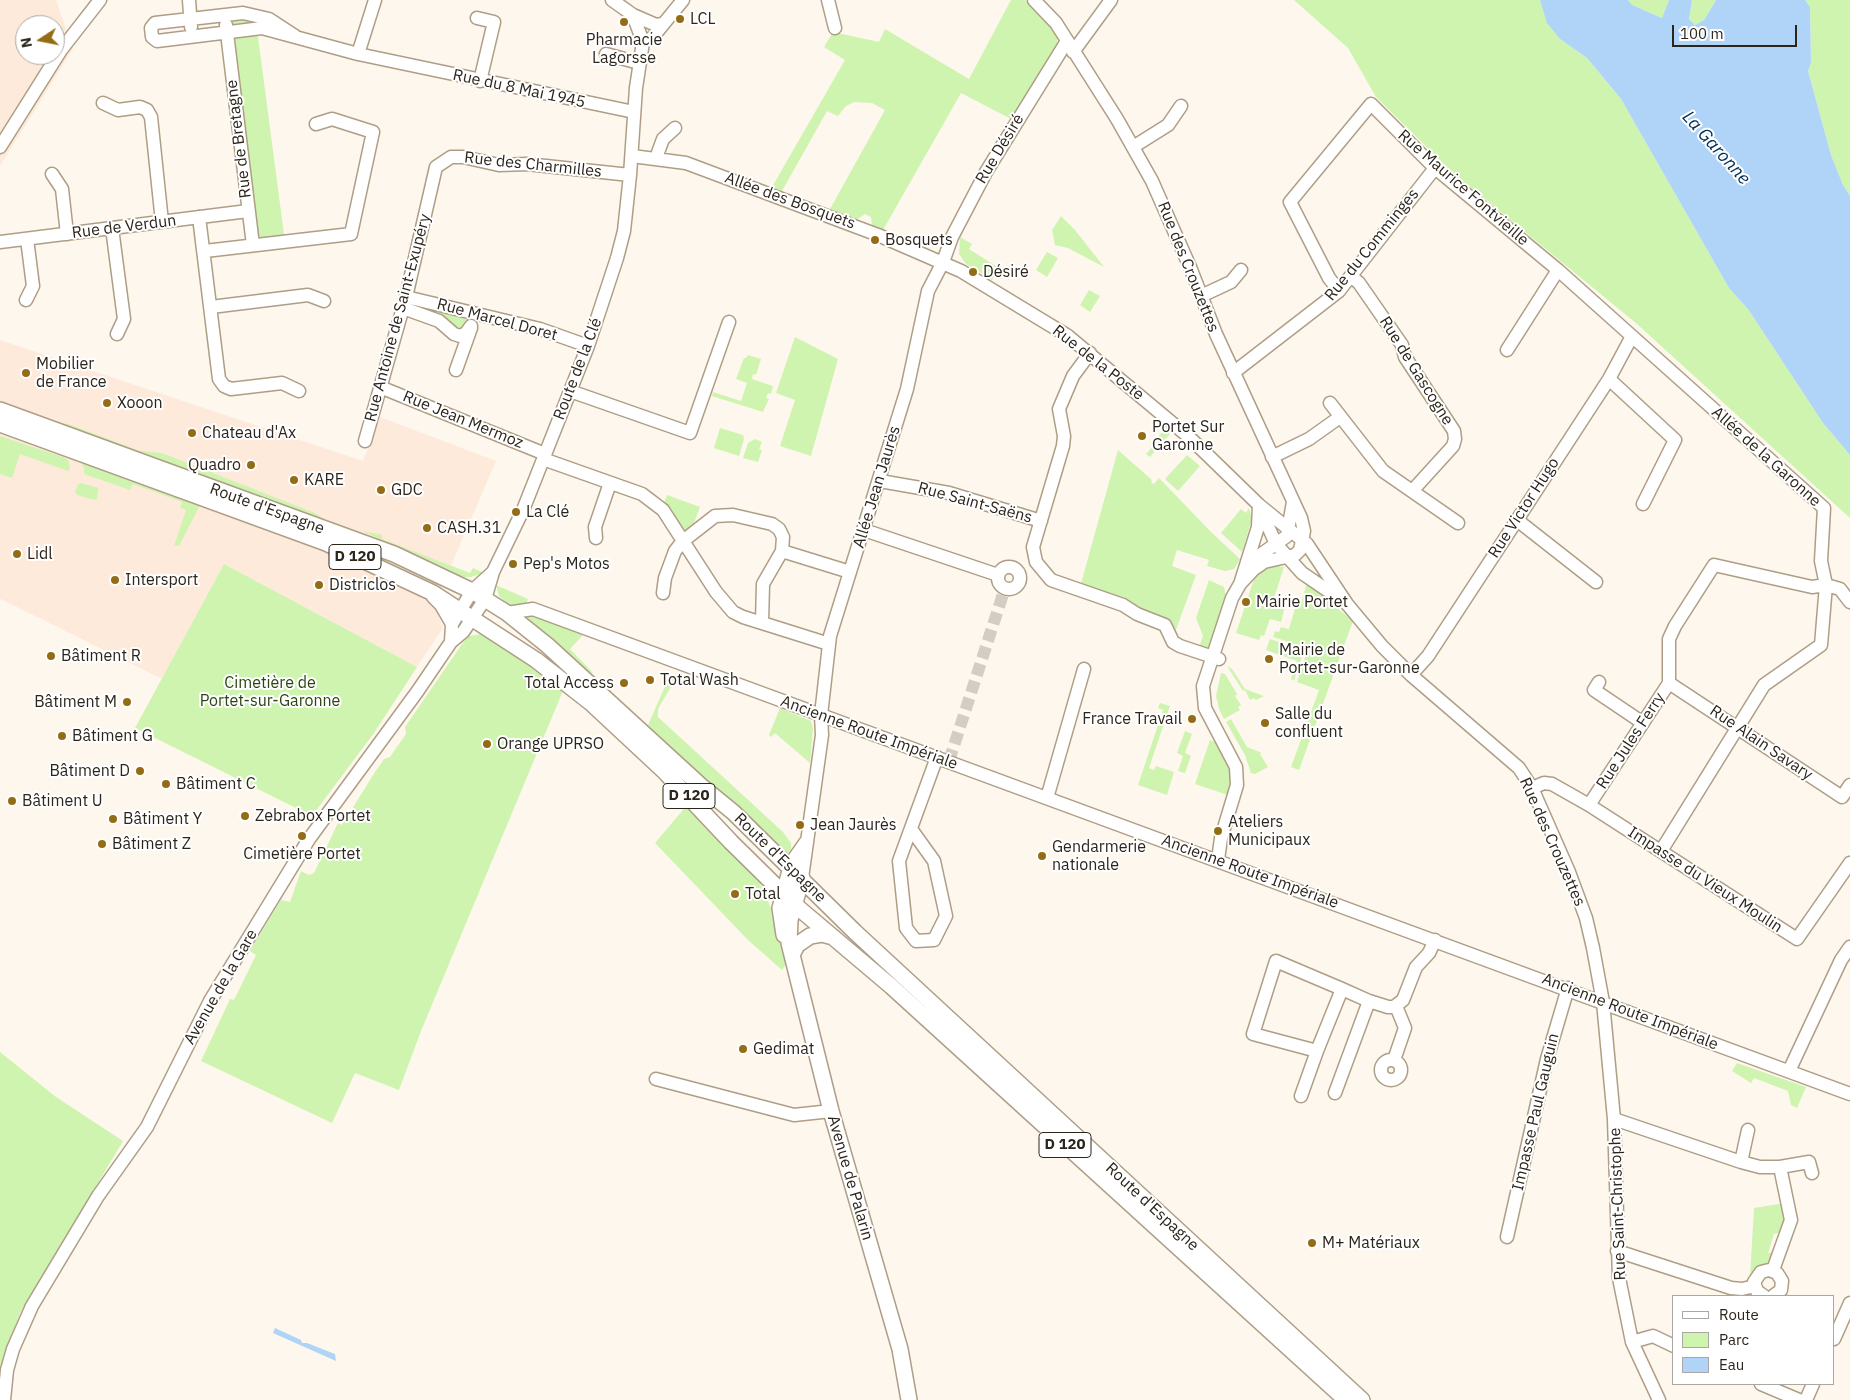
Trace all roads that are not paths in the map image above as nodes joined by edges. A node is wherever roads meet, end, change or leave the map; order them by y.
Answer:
1 (100, 0) edge
2 (189, 0) edge
3 (376, 0) edge
4 (612, 0) edge
5 (683, 0) edge
6 (828, 0) edge
7 (1034, 0) edge
8 (1111, 0) edge
9 (224, 15) junction
10 (633, 15) junction
11 (477, 18) dead end
12 (190, 19) junction
13 (649, 21) junction
14 (662, 24) junction
15 (835, 28) dead end
16 (226, 32) junction
17 (193, 36) junction
18 (295, 36) junction
19 (642, 38) junction
20 (1070, 47) junction
21 (358, 54) junction
22 (606, 54) dead end
23 (639, 63) junction
24 (480, 81) junction
25 (103, 103) dead end
26 (1181, 106) dead end
27 (634, 112) junction
28 (316, 124) dead end
29 (675, 128) dead end
30 (1133, 147) junction
31 (0, 148) edge
32 (632, 156) junction
33 (656, 158) junction
34 (1435, 168) junction
35 (52, 174) dead end
36 (630, 175) junction
37 (432, 195) joint
38 (248, 211) junction
39 (199, 217) junction
40 (162, 222) junction
41 (112, 228) junction
42 (67, 234) junction
43 (27, 239) junction
44 (0, 242) edge
45 (253, 245) junction
46 (204, 251) junction
47 (943, 262) junction
48 (1241, 270) dead end
49 (1558, 270) junction
50 (1351, 276) junction
51 (1339, 291) junction
52 (1201, 296) junction
53 (26, 300) dead end
54 (324, 301) dead end
55 (405, 303) junction
56 (211, 307) junction
57 (475, 314) junction
58 (729, 322) dead end
59 (471, 326) junction
60 (117, 334) dead end
61 (1631, 338) junction
62 (588, 346) junction
63 (1507, 350) dead end
64 (1090, 353) junction
65 (456, 370) dead end
66 (1233, 372) junction
67 (1609, 379) junction
68 (380, 387) junction
69 (299, 391) dead end
70 (570, 391) junction
71 (1330, 403) dead end
72 (0, 410) edge
73 (1340, 417) junction
74 (0, 424) edge
75 (365, 441) dead end
76 (544, 456) junction
77 (1272, 457) junction
78 (880, 481) junction
79 (610, 483) junction
80 (1413, 490) junction
81 (1293, 502) junction
82 (1643, 504) dead end
83 (1259, 505) junction
84 (1517, 520) junction
85 (1041, 521) junction
86 (1458, 523) dead end
87 (864, 530) junction
88 (1289, 530) junction
89 (596, 538) dead end
90 (1302, 540) junction
91 (683, 541) junction
92 (1276, 544) junction
93 (782, 551) junction
94 (1289, 557) junction
95 (1246, 565) junction
96 (493, 572) junction
97 (850, 572) junction
98 (998, 575) dead end
99 (1596, 582) dead end
100 (1240, 584) junction
101 (1826, 584) junction
102 (425, 590) junction
103 (472, 591) junction
104 (663, 593) dead end
105 (489, 596) junction
106 (1850, 602) edge
107 (1347, 604) junction
108 (467, 614) junction
109 (507, 614) junction
110 (762, 623) junction
111 (452, 624) junction
112 (451, 642) junction
113 (829, 644) junction
114 (1216, 658) junction
115 (1084, 669) dead end
116 (1411, 674) junction
117 (1599, 682) dead end
118 (1669, 682) junction
119 (821, 715) junction
120 (1643, 723) junction
121 (1739, 728) junction
122 (937, 757) junction
123 (1850, 785) edge
124 (1532, 788) junction
125 (1047, 798) junction
126 (1589, 805) junction
127 (911, 829) junction
128 (1661, 851) junction
129 (1218, 860) junction
130 (1850, 863) edge
131 (797, 873) junction
132 (783, 892) junction
133 (795, 905) junction
134 (838, 940) junction
135 (1435, 940) junction
136 (1850, 947) edge
137 (790, 949) junction
138 (1342, 988) junction
139 (1568, 988) junction
140 (1369, 1001) junction
141 (1603, 1002) junction
142 (1396, 1006) junction
143 (1317, 1051) junction
144 (1394, 1060) dead end
145 (1789, 1071) junction
146 (656, 1079) dead end
147 (1335, 1093) dead end
148 (1850, 1094) edge
149 (1301, 1096) dead end
150 (831, 1111) junction
151 (1614, 1118) junction
152 (1748, 1130) dead end
153 (1741, 1162) junction
154 (1780, 1167) junction
155 (1812, 1173) dead end
156 (1508, 1237) dead end
157 (1617, 1251) junction
158 (1773, 1270) junction
159 (1755, 1286) junction
160 (1763, 1295) edge
161 (1774, 1295) edge
162 (1850, 1303) edge
163 (1835, 1337) edge
164 (1632, 1342) junction
165 (1672, 1345) edge
166 (1763, 1385) edge
167 (1814, 1385) edge
168 (4, 1400) edge
169 (909, 1400) edge
170 (1346, 1400) edge
171 (1362, 1400) edge
172 (1659, 1400) edge
173 (1800, 1400) edge
174 (1806, 1400) edge

1 - 31 street
2 - 12 street
3 - 21 street
4 - 10 street
5 - 14 street
6 - 15 street
7 - 20 street, Rue des Crouzettes
8 - 20 street, Rue Désiré
9 - 12 street
9 - 16 street, Rue de Bretagne
9 - 18 street
10 - 13 street
10 - 19 street
11 - 24 street
12 - 17 street
12 - 17 street
13 - 14 street
13 - 19 street, Route de la Clé
14 - 19 street
16 - 17 street
16 - 18 street, Rue du 8 Mai 1945
16 - 38 street, Rue de Bretagne
18 - 21 street, Rue du 8 Mai 1945
19 - 23 street, Route de la Clé
20 - 30 street, Rue des Crouzettes
20 - 47 street, Rue Désiré
21 - 24 street, Rue du 8 Mai 1945
22 - 23 street
23 - 27 street, Route de la Clé
24 - 27 street, Rue du 8 Mai 1945
25 - 40 street
26 - 30 street
27 - 32 street, Route de la Clé
28 - 45 street
29 - 33 street
30 - 52 street, Rue des Crouzettes
32 - 33 street, Allée des Bosquets
32 - 36 street, Route de la Clé
33 - 47 street, Allée des Bosquets
34 - 49 street, Rue Maurice Fontvieille
34 - 50 street, Rue du Comminges
34 - 51 street, Rue Maurice Fontvieille
35 - 42 street
36 - 37 street, Rue des Charmilles
36 - 62 street, Route de la Clé
37 - 55 street, Rue Antoine de Saint-Exupéry
38 - 39 street, Rue de Verdun
38 - 45 street, Rue de Bretagne
39 - 40 street, Rue de Verdun
39 - 46 street
40 - 41 street, Rue de Verdun
41 - 42 street, Rue de Verdun
41 - 60 street
42 - 43 street, Rue de Verdun
43 - 44 street, Rue de Verdun
43 - 53 street
45 - 46 street
46 - 56 street
47 - 64 street, Rue de la Poste
47 - 78 street, Allée Jean Jaurès
48 - 52 street
49 - 61 street, Rue Maurice Fontvieille
49 - 63 street
50 - 51 street, Rue du Comminges
50 - 80 street, Rue de Gascogne
51 - 66 street, Rue du Comminges
52 - 66 street, Rue des Crouzettes
54 - 56 street
55 - 57 street, Rue Marcel Doret
55 - 59 street
55 - 68 street, Rue Antoine de Saint-Exupéry
56 - 69 street
57 - 59 street
57 - 62 street, Rue Marcel Doret
58 - 70 street
59 - 65 street
61 - 67 street, Rue Victor Hugo
61 - 101 street, Allée de la Garonne
62 - 70 street, Route de la Clé
64 - 83 street, Rue de la Poste
64 - 85 street
66 - 77 street, Rue des Crouzettes
67 - 82 street
67 - 84 street, Rue Victor Hugo
68 - 75 street, Rue Antoine de Saint-Exupéry
68 - 76 street, Rue Jean Mermoz
70 - 76 street, Route de la Clé
71 - 73 street
72 - 103 main road, Route d'Espagne / D 120
73 - 77 street
73 - 80 street
74 - 102 main road, Route d'Espagne / D 120
76 - 79 street, Rue Jean Mermoz
76 - 96 street, Route de la Clé
77 - 81 street, Rue des Crouzettes
78 - 85 street, Rue Saint-Saëns
78 - 87 street, Allée Jean Jaurès
79 - 89 street
79 - 91 street, Rue Jean Mermoz
80 - 86 street
81 - 88 street
81 - 90 street, Rue des Crouzettes
83 - 88 street, Rue de la Poste
83 - 92 street, Rue de la Poste
83 - 95 street
84 - 99 street
84 - 116 street, Rue Victor Hugo
85 - 114 street
87 - 97 street, Allée Jean Jaurès
87 - 98 street
88 - 90 street, Rue de la Poste
88 - 92 street
90 - 94 street
90 - 107 street, Rue des Crouzettes
91 - 93 street
91 - 104 street
91 - 110 street, Rue Jean Mermoz
92 - 94 street, Rue de la Poste
92 - 95 street
93 - 97 street
93 - 110 street
94 - 100 street
94 - 107 street, Rue des Crouzettes
95 - 100 street
96 - 103 street, Route de la Clé
96 - 105 street, Route de la Clé
97 - 113 street, Allée Jean Jaurès
100 - 114 street
101 - 106 street
101 - 118 street, Rue Jules Ferry
101 - 121 street, Allée de la Garonne
102 - 108 main road, Route d'Espagne / D 120
102 - 111 street, Route d'Espagne
103 - 105 main road, Route d'Espagne / D 120
103 - 108 street
105 - 108 street, Route de la Clé
105 - 109 main road, Route d'Espagne / D 120
107 - 116 street, Rue des Crouzettes
108 - 111 street
108 - 112 street, Avenue de la Gare
108 - 132 main road, Route d'Espagne / D 120
109 - 119 street, Ancienne Route Impériale
109 - 131 main road, Route d'Espagne / D 120
110 - 113 street, Rue Jean Mermoz
111 - 112 street
112 - 168 street, Avenue de la Gare
113 - 119 street, Allée Jean Jaurès
114 - 129 street
115 - 125 street
116 - 124 street, Rue des Crouzettes
117 - 120 street
118 - 120 street, Rue Jules Ferry
118 - 121 street, Rue Alain Savary
119 - 122 street, Ancienne Route Impériale
119 - 131 street, Allée Jean Jaurès
120 - 126 street, Rue Jules Ferry
121 - 123 street, Rue Alain Savary
121 - 128 street, Allée de la Garonne
122 - 125 street, Ancienne Route Impériale
122 - 127 street
124 - 126 street, Impasse du Vieux Moulin
124 - 141 street, Rue des Crouzettes
125 - 129 street, Ancienne Route Impériale
126 - 128 street, Impasse du Vieux Moulin
127 - 127 street
128 - 130 street, Impasse du Vieux Moulin
129 - 135 street, Ancienne Route Impériale
131 - 132 main road, Avenue de Palarin
131 - 133 main road, Avenue de Palarin
131 - 171 main road, Route d'Espagne / D 120
132 - 133 main road, Route d'Espagne / D 120
132 - 137 main road, Avenue de Palarin
133 - 134 main road, Route d'Espagne / D 120
133 - 137 main road, Avenue de Palarin
134 - 137 main road
134 - 170 main road, Route d'Espagne / D 120
135 - 139 street, Ancienne Route Impériale
135 - 142 street
136 - 145 street
137 - 150 main road, Avenue de Palarin
138 - 140 street
138 - 143 street
138 - 143 street
139 - 141 street, Ancienne Route Impériale
139 - 156 street, Impasse Paul Gauguin
140 - 142 street
140 - 147 street
141 - 145 street, Ancienne Route Impériale
141 - 151 street, Rue Saint-Christophe
142 - 144 street
143 - 149 street
145 - 148 street, Ancienne Route Impériale
146 - 150 street
150 - 169 main road, Avenue de Palarin
151 - 153 street
151 - 157 street, Rue Saint-Christophe
152 - 153 street
153 - 154 street
154 - 155 street
154 - 158 street
157 - 159 street
157 - 164 street, Rue Saint-Christophe
158 - 159 street
158 - 161 street
159 - 160 street
162 - 163 street
164 - 165 street
164 - 172 street, Rue Saint-Christophe
166 - 173 street
167 - 174 street

